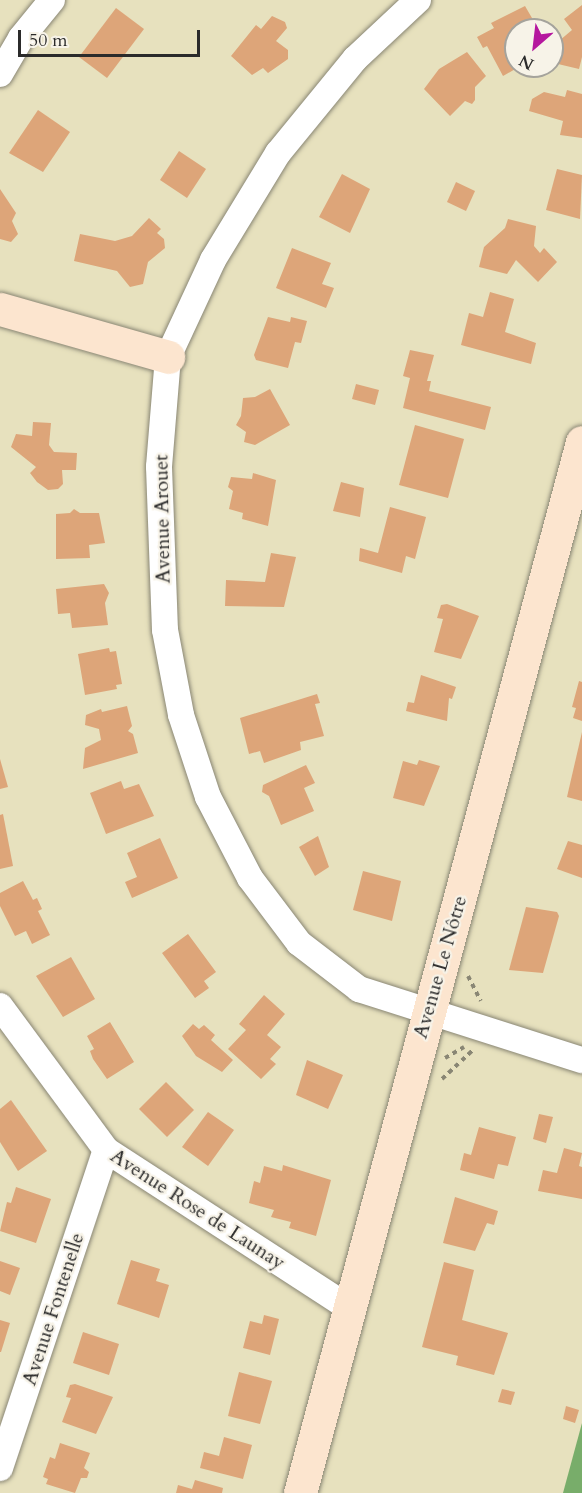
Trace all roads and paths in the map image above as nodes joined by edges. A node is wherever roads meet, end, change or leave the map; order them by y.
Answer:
1 (52, 0) edge
2 (418, 0) edge
3 (0, 74) edge
4 (0, 309) edge
5 (168, 357) junction
6 (582, 442) edge
7 (0, 1006) edge
8 (427, 1012) junction
9 (582, 1060) edge
10 (106, 1149) junction
11 (349, 1308) junction
12 (0, 1468) edge
13 (300, 1493) edge

1 - 3 street
2 - 5 street, Avenue Arouet
4 - 5 main road
5 - 8 street, Avenue Arouet
6 - 8 main road, Avenue Le Nôtre
7 - 10 street, Avenue Rose de Launay
8 - 9 street, Avenue Arouet
8 - 11 main road, Avenue Le Nôtre
10 - 11 street, Avenue Rose de Launay
10 - 12 street, Avenue Fontenelle
11 - 13 main road, Avenue Le Nôtre

